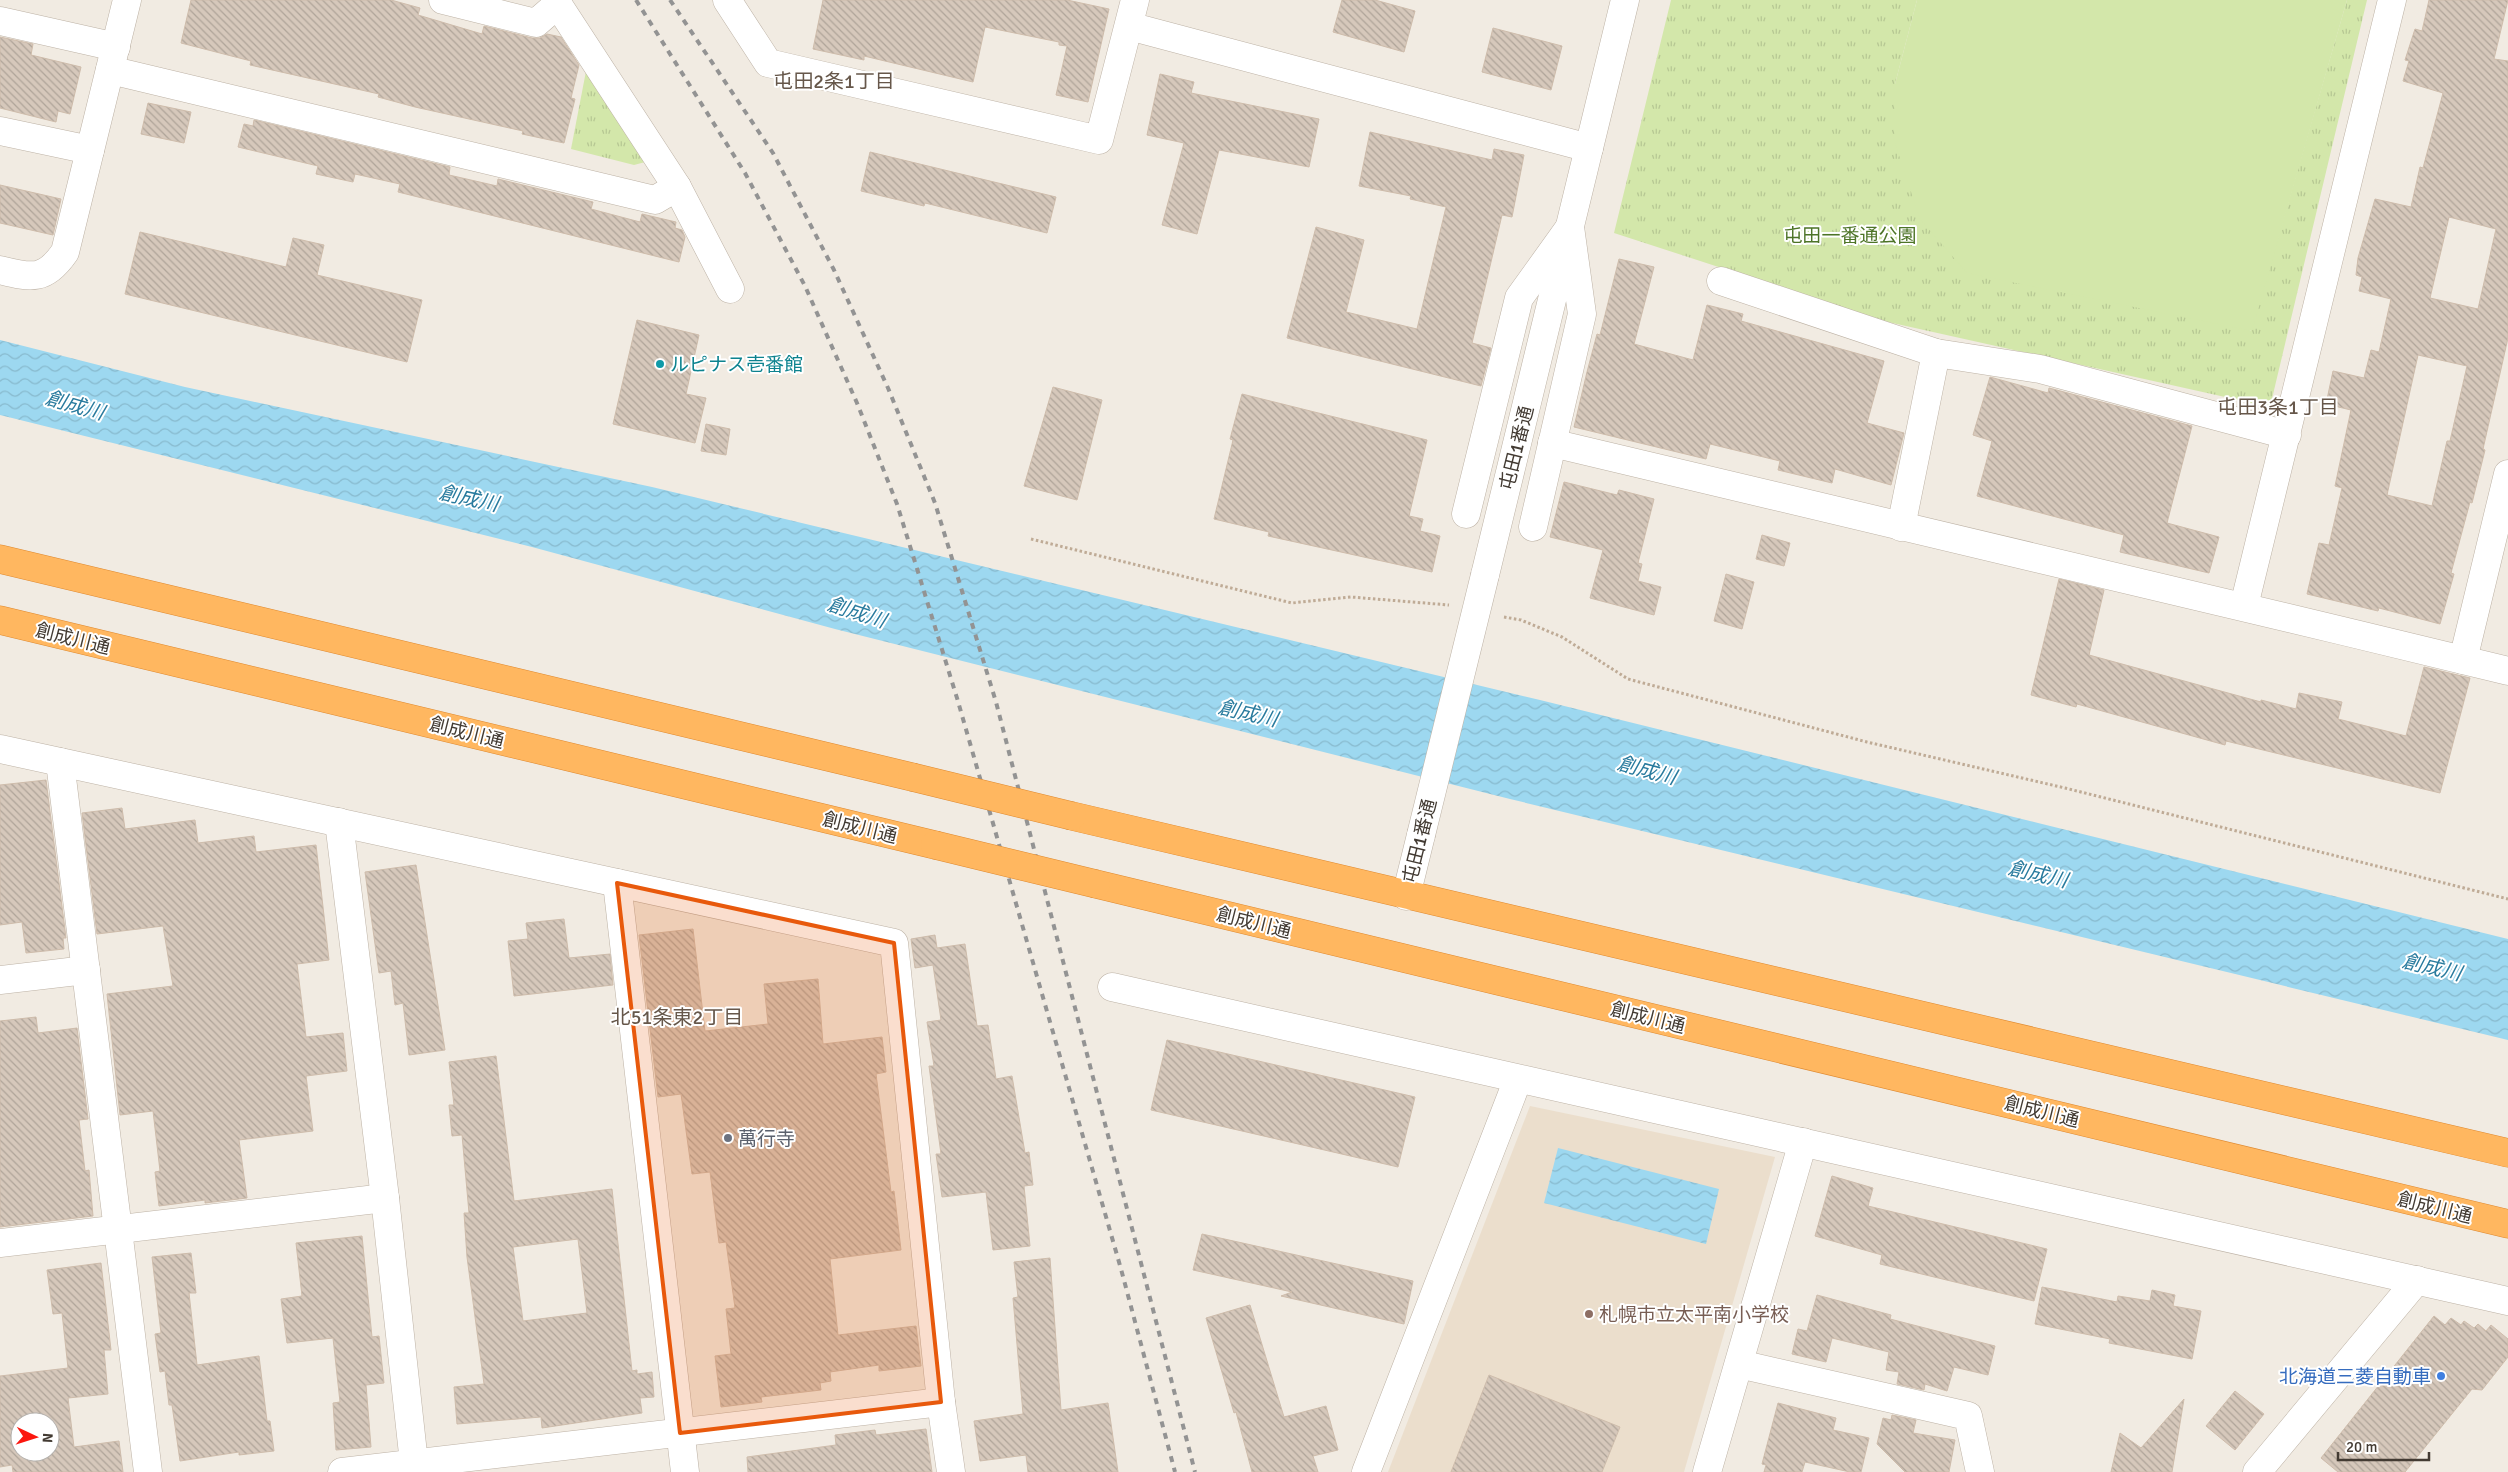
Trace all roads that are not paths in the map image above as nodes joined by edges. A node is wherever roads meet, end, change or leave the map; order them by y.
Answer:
1 (127, 0) edge
2 (442, 0) edge
3 (727, 0) edge
4 (1135, 0) edge
5 (1625, 0) edge
6 (2392, 0) edge
7 (557, 2) edge
8 (0, 21) edge
9 (1129, 26) junction
10 (113, 58) junction
11 (0, 131) edge
12 (1589, 148) junction
13 (90, 150) junction
14 (676, 187) junction
15 (1570, 227) junction
16 (0, 270) edge
17 (1721, 281) dead end
18 (730, 289) dead end
19 (1936, 353) junction
20 (2287, 435) junction
21 (1552, 443) junction
22 (2508, 474) edge
23 (1466, 514) dead end
24 (1533, 527) dead end
25 (1901, 527) junction
26 (0, 559) edge
27 (2244, 606) junction
28 (0, 620) edge
29 (2463, 660) junction
30 (2508, 672) edge
31 (0, 749) edge
32 (60, 762) junction
33 (339, 822) junction
34 (617, 882) junction
35 (1406, 896) junction
36 (86, 970) junction
37 (0, 980) edge
38 (1112, 987) dead end
39 (1518, 1078) junction
40 (1803, 1142) junction
41 (2508, 1153) edge
42 (385, 1198) junction
43 (2508, 1224) edge
44 (118, 1228) junction
45 (0, 1243) edge
46 (2417, 1280) junction
47 (2508, 1301) edge
48 (1739, 1364) junction
49 (940, 1402) junction
50 (680, 1432) junction
51 (415, 1468) edge
52 (148, 1472) edge
53 (342, 1472) edge
54 (685, 1472) edge
55 (951, 1472) edge
56 (1366, 1472) edge
57 (1708, 1472) edge
58 (1980, 1472) edge
59 (2257, 1472) edge

1 - 10 street
2 - 7 street
3 - 9 street
4 - 9 street
5 - 12 street, 屯田1番通
6 - 20 street
7 - 14 street
8 - 10 street
9 - 12 street
10 - 13 street
10 - 14 street
11 - 13 street
12 - 15 street, 屯田1番通
13 - 16 street
14 - 18 street
15 - 21 street
15 - 23 street
15 - 35 street, 屯田1番通, bridge
17 - 19 street
19 - 20 street
19 - 25 street
20 - 27 street
21 - 24 street
21 - 25 street
22 - 29 street
25 - 27 street
26 - 35 highway, bridge
27 - 29 street
28 - 43 highway, 創成川通, bridge
29 - 30 street
31 - 32 street
32 - 33 street
32 - 36 street
33 - 34 street
33 - 42 street
34 - 49 street
34 - 50 street
35 - 41 highway
36 - 37 street
36 - 44 street
38 - 39 street
39 - 40 street
39 - 56 street
40 - 46 street
40 - 48 street
42 - 44 street
42 - 51 street
44 - 45 street
44 - 52 street
46 - 47 street
46 - 59 street
48 - 57 street
48 - 58 street
49 - 50 street
49 - 55 street
50 - 51 street
50 - 54 street
51 - 53 street

